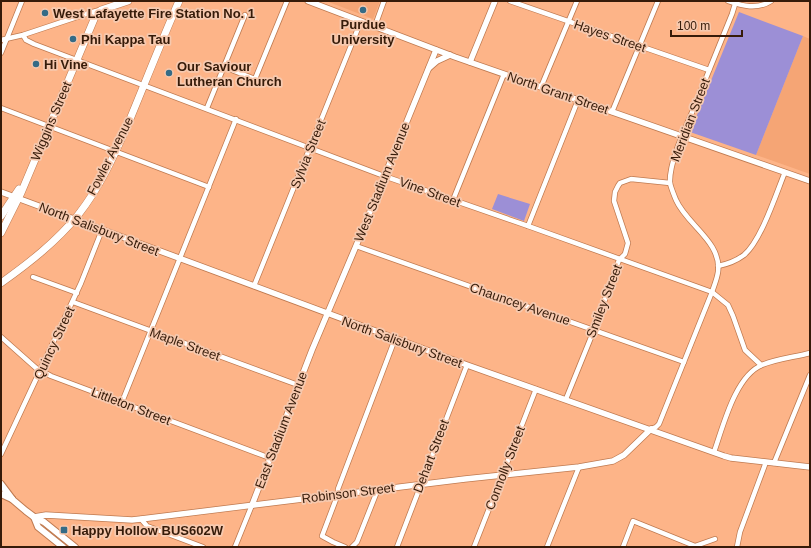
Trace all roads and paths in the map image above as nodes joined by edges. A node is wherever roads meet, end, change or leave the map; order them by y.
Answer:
1 (22, 1) edge
2 (128, 1) edge
3 (178, 1) edge
4 (287, 1) edge
5 (308, 1) edge
6 (384, 1) edge
7 (495, 1) edge
8 (510, 1) edge
9 (577, 1) edge
10 (658, 1) edge
11 (728, 1) edge
12 (771, 1) edge
13 (735, 2) edge
14 (101, 10) junction
15 (245, 15) dead end
16 (361, 21) junction
17 (569, 22) junction
18 (374, 26) junction
19 (23, 35) junction
20 (7, 39) junction
21 (1, 40) edge
22 (639, 46) junction
23 (436, 50) junction
24 (1, 53) edge
25 (450, 55) junction
26 (77, 60) junction
27 (470, 62) junction
28 (224, 67) junction
29 (427, 70) junction
30 (709, 70) junction
31 (504, 74) junction
32 (144, 85) junction
33 (541, 87) junction
34 (578, 100) junction
35 (1, 108) edge
36 (207, 108) junction
37 (612, 112) junction
38 (236, 119) junction
39 (49, 126) junction
40 (682, 137) junction
41 (310, 147) junction
42 (116, 151) junction
43 (785, 172) junction
44 (384, 176) junction
45 (810, 181) edge
46 (670, 183) junction
47 (209, 187) junction
48 (1, 192) edge
49 (16, 198) junction
50 (453, 200) junction
51 (1, 216) edge
52 (74, 220) junction
53 (528, 226) junction
54 (102, 230) junction
55 (1, 233) edge
56 (356, 246) junction
57 (180, 259) junction
58 (619, 260) junction
59 (718, 266) junction
60 (34, 277) dead end
61 (1, 283) edge
62 (254, 286) junction
63 (712, 292) junction
64 (77, 293) junction
65 (73, 302) junction
66 (327, 314) junction
67 (594, 330) junction
68 (151, 331) junction
69 (1, 337) edge
70 (395, 339) junction
71 (810, 353) edge
72 (684, 362) junction
73 (467, 365) junction
74 (761, 365) junction
75 (41, 371) junction
76 (810, 375) edge
77 (298, 385) junction
78 (808, 386) edge
79 (536, 389) junction
80 (566, 399) junction
81 (122, 402) junction
82 (651, 430) junction
83 (714, 452) junction
84 (1, 454) edge
85 (270, 458) junction
86 (766, 462) junction
87 (774, 463) junction
88 (579, 467) junction
89 (810, 467) edge
90 (503, 474) junction
91 (1, 484) edge
92 (420, 484) junction
93 (378, 489) junction
94 (1, 494) edge
95 (338, 494) junction
96 (14, 500) junction
97 (252, 505) junction
98 (34, 517) junction
99 (141, 519) junction
100 (716, 539) dead end
101 (695, 546) edge
102 (63, 547) edge
103 (75, 547) edge
104 (203, 547) edge
105 (235, 547) edge
106 (344, 547) edge
107 (352, 547) edge
108 (396, 547) edge
109 (474, 547) edge
110 (547, 547) edge
111 (623, 547) edge
112 (737, 547) edge

1 - 20 street
2 - 14 main road
3 - 32 main road, Fowler Avenue
4 - 28 street
5 - 16 street, North Grant Street
6 - 18 street
7 - 27 street
8 - 17 street, Hayes Street
9 - 17 street
10 - 22 street
11 - 13 street
12 - 13 street
13 - 30 street, Meridian Street
14 - 19 street
14 - 26 main road, Wiggins Street
15 - 28 street
16 - 18 street, North Grant Street
16 - 41 street, Sylvia Street
17 - 22 street, Hayes Street
17 - 33 street
18 - 23 street, North Grant Street
19 - 20 street
19 - 26 street, Vine Street
20 - 21 street
20 - 24 street
22 - 30 street, Hayes Street
22 - 37 street
23 - 25 street, North Grant Street
23 - 29 street, West Stadium Avenue
25 - 27 street, North Grant Street
25 - 29 street
26 - 32 street, Vine Street
26 - 39 main road, Wiggins Street
27 - 31 street, North Grant Street
28 - 36 street
29 - 44 street, West Stadium Avenue
30 - 40 street, Meridian Street
31 - 33 street, North Grant Street
31 - 50 street
32 - 36 street, Vine Street
32 - 42 main road, Fowler Avenue
33 - 34 street, North Grant Street
34 - 37 street, North Grant Street
34 - 53 street
35 - 39 street
36 - 38 street, Vine Street
37 - 40 street, North Grant Street
38 - 41 street, Vine Street
38 - 47 street
39 - 42 street
39 - 49 main road, Wiggins Street
40 - 43 street, North Grant Street
40 - 46 street, Meridian Street
41 - 44 street, Vine Street
41 - 62 street, Sylvia Street
42 - 47 street
42 - 52 main road, Fowler Avenue
43 - 45 street, North Grant Street
43 - 59 street
44 - 50 street, Vine Street
44 - 56 street, West Stadium Avenue
46 - 58 street, Smiley Street
46 - 59 street
47 - 57 street
48 - 49 street, North Salisbury Street
49 - 51 main road
49 - 52 street, North Salisbury Street
49 - 55 main road
50 - 53 street, Vine Street
52 - 54 street, North Salisbury Street
52 - 61 main road, Fowler Avenue
53 - 58 street, Vine Street
54 - 57 street, North Salisbury Street
54 - 64 street, Quincy Street
56 - 66 street, West Stadium Avenue
56 - 67 street, Chauncey Avenue
57 - 62 street, North Salisbury Street
57 - 68 street
58 - 63 street, Vine Street
58 - 67 street, Smiley Street
59 - 63 street
60 - 64 street
62 - 66 street, North Salisbury Street
63 - 72 street
63 - 74 street, Vine Street
64 - 65 street, Quincy Street
65 - 68 street, Maple Street
65 - 75 street, Quincy Street
66 - 70 street, North Salisbury Street
66 - 77 street, East Stadium Avenue
67 - 72 street, Chauncey Avenue
67 - 80 street, Smiley Street
68 - 77 street, Maple Street
68 - 81 street
69 - 75 street, Littleton Street
70 - 73 street, North Salisbury Street
70 - 95 street
71 - 74 street
72 - 82 street
73 - 79 street, North Salisbury Street
73 - 92 street, Dehart Street
74 - 83 street
75 - 81 street, Littleton Street
75 - 84 street, Quincy Street
76 - 78 street
77 - 85 street, East Stadium Avenue
78 - 87 street
79 - 80 street, North Salisbury Street
79 - 90 street, Connolly Street
80 - 82 street, North Salisbury Street
81 - 85 street, Littleton Street
82 - 83 street, North Salisbury Street
82 - 88 street, Robinson Street
83 - 86 street, North Salisbury Street
85 - 97 street, East Stadium Avenue
86 - 87 street, North Salisbury Street
86 - 112 street
87 - 89 street, North Salisbury Street
88 - 90 street, Robinson Street
88 - 110 street
90 - 92 street, Robinson Street
90 - 109 street, Connolly Street
91 - 96 main road
92 - 93 street, Robinson Street
92 - 108 street, Dehart Street
93 - 95 street, Robinson Street
93 - 107 street
94 - 96 main road
95 - 97 street, Robinson Street
95 - 106 street
96 - 98 main road
97 - 99 street, Robinson Street
97 - 105 street, East Stadium Avenue
98 - 99 street, Robinson Street
98 - 102 main road
98 - 103 main road
99 - 104 street
100 - 101 street
101 - 111 street

